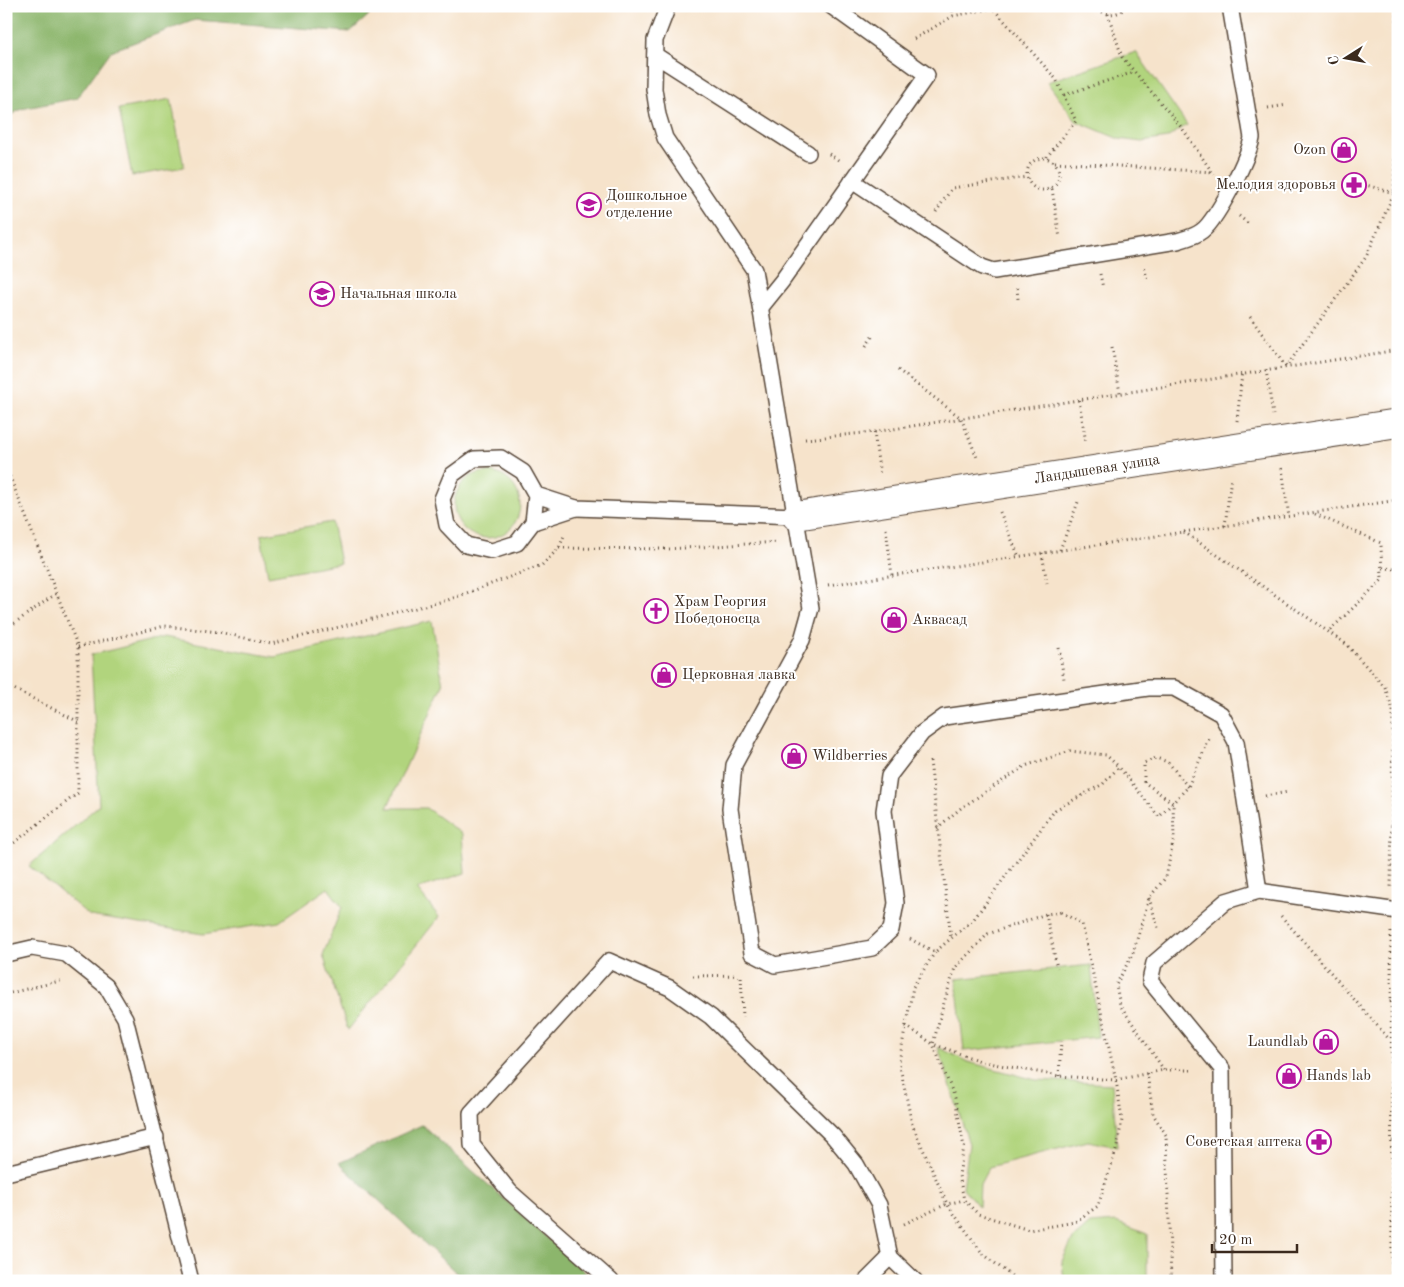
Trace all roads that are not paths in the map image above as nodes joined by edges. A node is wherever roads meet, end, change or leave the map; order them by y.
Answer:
1 (668, 6) edge
2 (831, 6) edge
3 (1234, 8) edge
4 (655, 55) junction
5 (808, 153) road end
6 (855, 178) junction
7 (761, 307) junction
8 (1398, 423) edge
9 (536, 495) junction
10 (576, 508) junction
11 (533, 522) junction
12 (798, 528) junction
13 (1258, 891) junction
14 (1394, 910) edge
15 (6, 954) edge
16 (156, 1137) junction
17 (6, 1173) edge
18 (890, 1257) junction
19 (191, 1281) edge
20 (611, 1281) edge
21 (866, 1281) edge
22 (915, 1281) edge
23 (1224, 1281) edge

1 - 4 lane
2 - 6 lane
3 - 6 lane
4 - 5 lane
4 - 7 lane
6 - 7 lane
7 - 12 lane
8 - 12 street, Ландышевая улица
9 - 10 lane
9 - 11 lane
9 - 11 lane
10 - 11 lane
10 - 12 lane
12 - 13 lane
13 - 14 lane
13 - 23 lane
15 - 16 lane
16 - 17 lane
16 - 19 lane
18 - 20 lane
18 - 21 lane
18 - 22 lane

